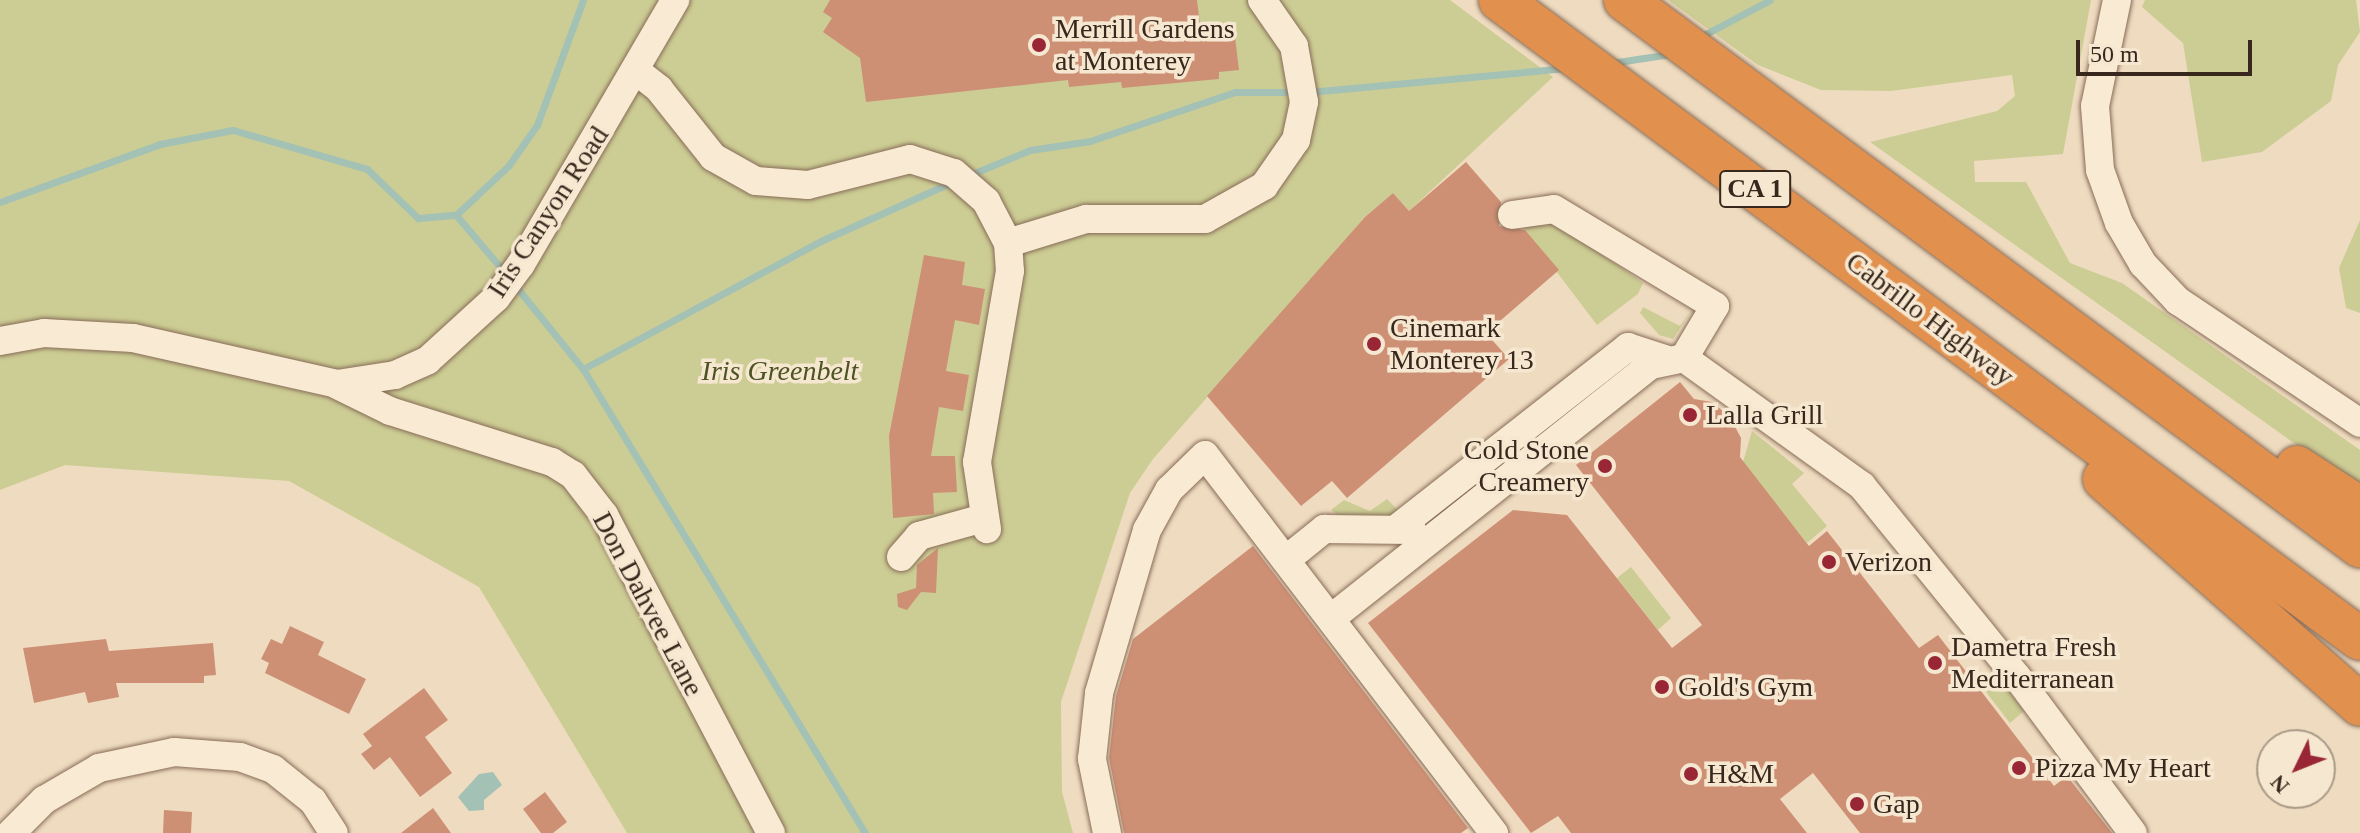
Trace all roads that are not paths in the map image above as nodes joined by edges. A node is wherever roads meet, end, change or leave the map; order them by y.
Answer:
1 (675, 0) edge
2 (1262, 0) edge
3 (1500, 0) edge
4 (1625, 0) edge
5 (2117, 0) edge
6 (635, 70) junction
7 (1512, 215) dead end
8 (1008, 243) junction
9 (1955, 245) junction
10 (0, 341) edge
11 (1674, 359) junction
12 (2010, 379) junction
13 (337, 384) junction
14 (2360, 423) edge
15 (2360, 508) edge
16 (1448, 525) junction
17 (1396, 529) junction
18 (2360, 546) edge
19 (901, 557) dead end
20 (1287, 559) junction
21 (1334, 616) junction
22 (2360, 639) edge
23 (2360, 705) edge
24 (11, 833) edge
25 (334, 833) edge
26 (771, 833) edge
27 (1107, 833) edge
28 (1494, 833) edge
29 (2133, 833) edge

1 - 6 street, Iris Canyon Road
2 - 8 street
3 - 12 highway, Cabrillo Highway / CA 1
4 - 9 highway, CA 1
5 - 14 street
6 - 8 street
6 - 13 street, Iris Canyon Road
7 - 11 street
8 - 19 street
9 - 15 highway
9 - 18 highway, CA 1
10 - 13 street, Iris Canyon Road
11 - 16 street
11 - 17 street
11 - 29 street
12 - 22 highway, Cabrillo Highway / CA 1
12 - 23 highway
13 - 26 street, Don Dahvee Lane
16 - 17 street
16 - 21 street
17 - 20 street
20 - 21 street
20 - 27 street
21 - 28 street
24 - 25 street

